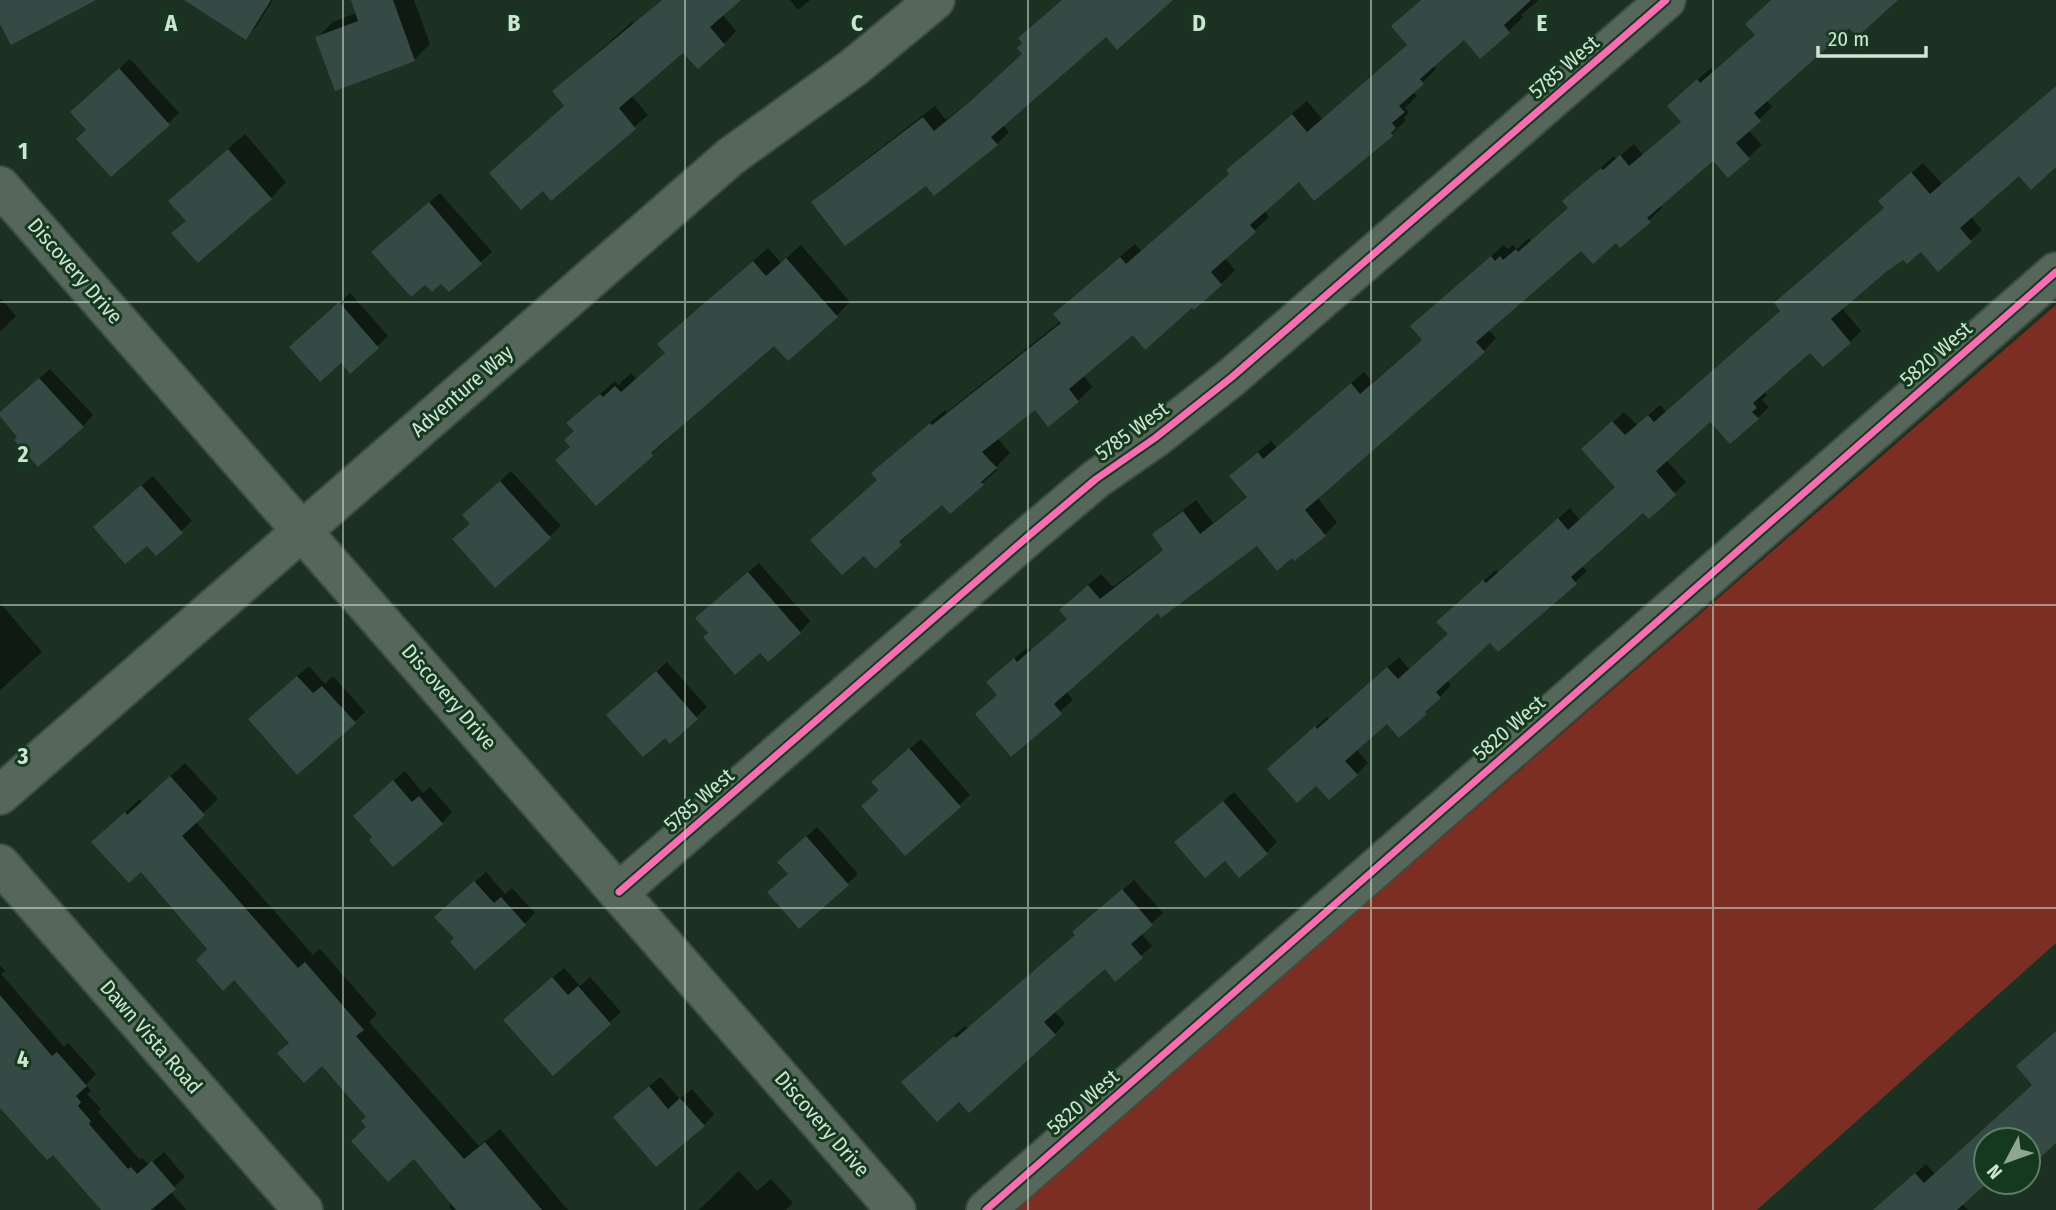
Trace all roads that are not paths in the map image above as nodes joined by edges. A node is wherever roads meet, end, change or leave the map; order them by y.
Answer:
1 (935, 0) edge
2 (1666, 0) edge
3 (0, 186) edge
4 (2056, 272) edge
5 (303, 531) junction
6 (0, 795) edge
7 (0, 864) edge
8 (619, 892) junction
9 (303, 1210) edge
10 (896, 1210) edge
11 (986, 1210) edge

1 - 5 street, Adventure Way
2 - 8 street, 5785 West
3 - 5 street, Discovery Drive
4 - 11 street, 5820 West
5 - 6 street, Adventure Way
5 - 8 street, Discovery Drive
7 - 9 street, Dawn Vista Road
8 - 10 street, Discovery Drive

